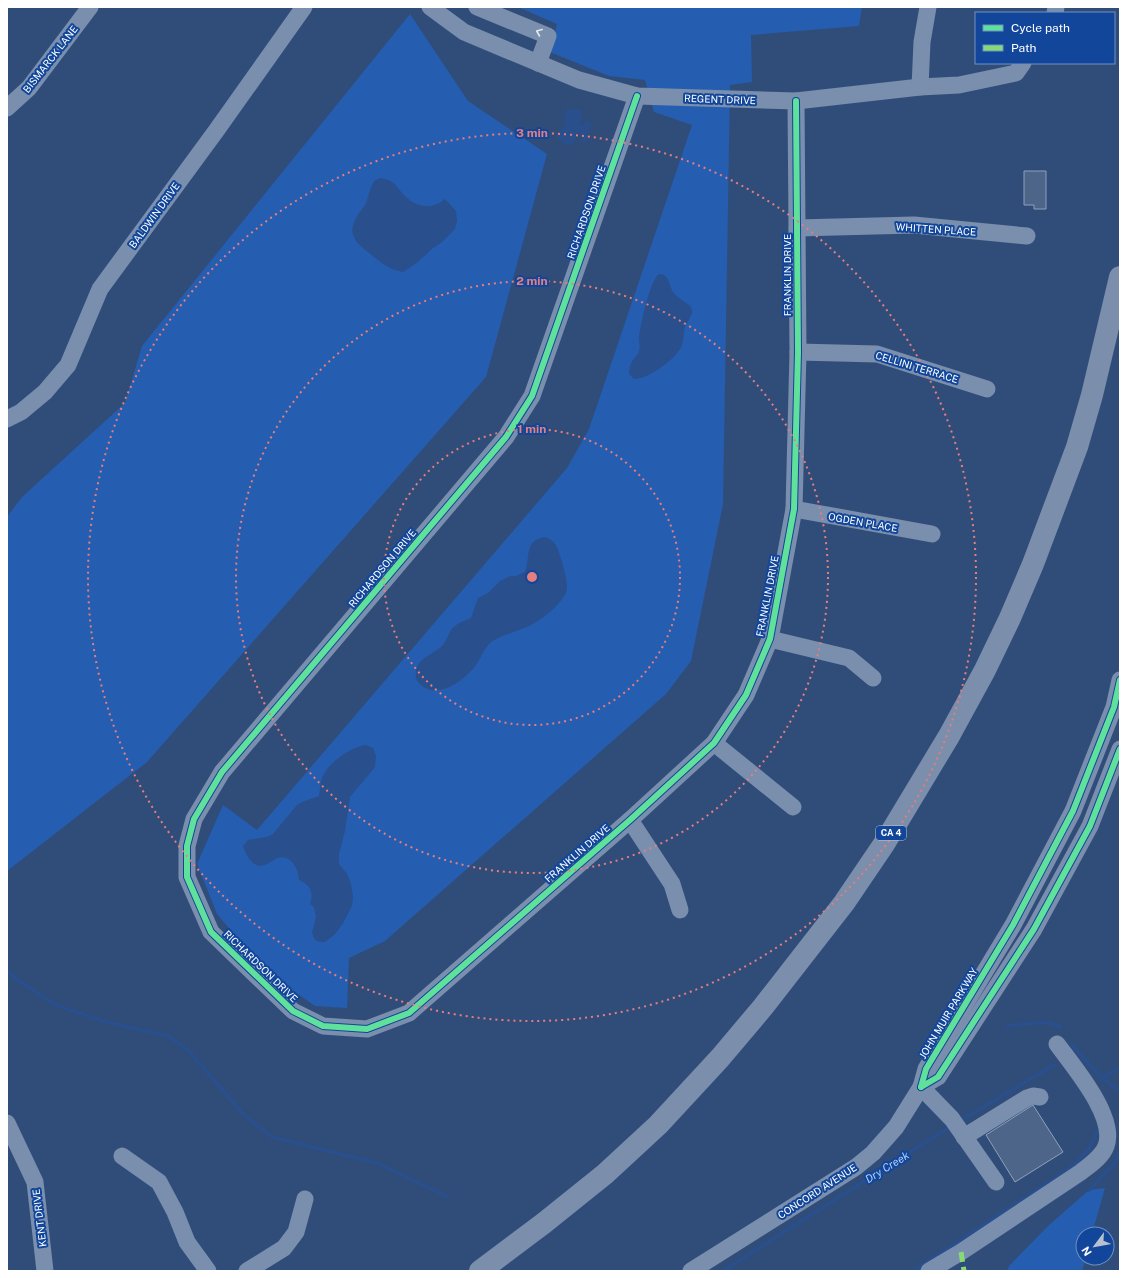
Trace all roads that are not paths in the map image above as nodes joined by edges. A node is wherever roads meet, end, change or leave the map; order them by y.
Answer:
1 (90, 7) edge
2 (304, 7) edge
3 (430, 7) edge
4 (477, 7) edge
5 (928, 7) edge
6 (538, 63) junction
7 (1021, 64) edge
8 (920, 87) junction
9 (637, 96) junction
10 (796, 101) junction
11 (7, 108) edge
12 (797, 228) junction
13 (1027, 236) dead end
14 (1120, 277) edge
15 (798, 352) junction
16 (987, 388) dead end
17 (7, 419) edge
18 (794, 509) junction
19 (932, 534) dead end
20 (770, 639) junction
21 (873, 678) dead end
22 (1120, 680) edge
23 (714, 743) junction
24 (1120, 749) edge
25 (793, 807) dead end
26 (630, 820) junction
27 (680, 910) dead end
28 (293, 1011) joint
29 (1057, 1044) dead end
30 (921, 1087) junction
31 (1040, 1097) dead end
32 (7, 1123) edge
33 (958, 1127) junction
34 (122, 1156) dead end
35 (996, 1182) dead end
36 (305, 1199) dead end
37 (45, 1271) edge
38 (208, 1271) edge
39 (247, 1271) edge
40 (480, 1271) edge
41 (691, 1271) edge
42 (929, 1271) edge

1 - 11 street, BISMARCK LANE
2 - 17 street, BALDWIN DRIVE
3 - 6 street, REGENT DRIVE
6 -> 4 street
5 - 8 street
6 - 9 street, REGENT DRIVE
7 - 8 street, REGENT DRIVE
8 - 10 street, REGENT DRIVE
9 - 10 street, REGENT DRIVE
9 - 28 street, RICHARDSON DRIVE
10 - 12 street, FRANKLIN DRIVE
12 - 13 street, WHITTEN PLACE
12 - 15 street, FRANKLIN DRIVE
14 - 40 highway, CA 4
15 - 16 street, CELLINI TERRACE
15 - 18 street, FRANKLIN DRIVE
18 - 19 street, OGDEN PLACE
18 - 20 street, FRANKLIN DRIVE
20 - 21 street
20 - 23 street, FRANKLIN DRIVE
22 - 30 street, JOHN MUIR PARKWAY
23 - 25 street
23 - 26 street, FRANKLIN DRIVE
24 - 30 street
26 - 27 street
26 - 28 street, FRANKLIN DRIVE
29 - 42 street
30 - 33 street
30 - 41 street, CONCORD AVENUE
31 - 33 street
32 - 37 street, KENT DRIVE
33 - 35 street
34 - 38 street
36 - 39 street

